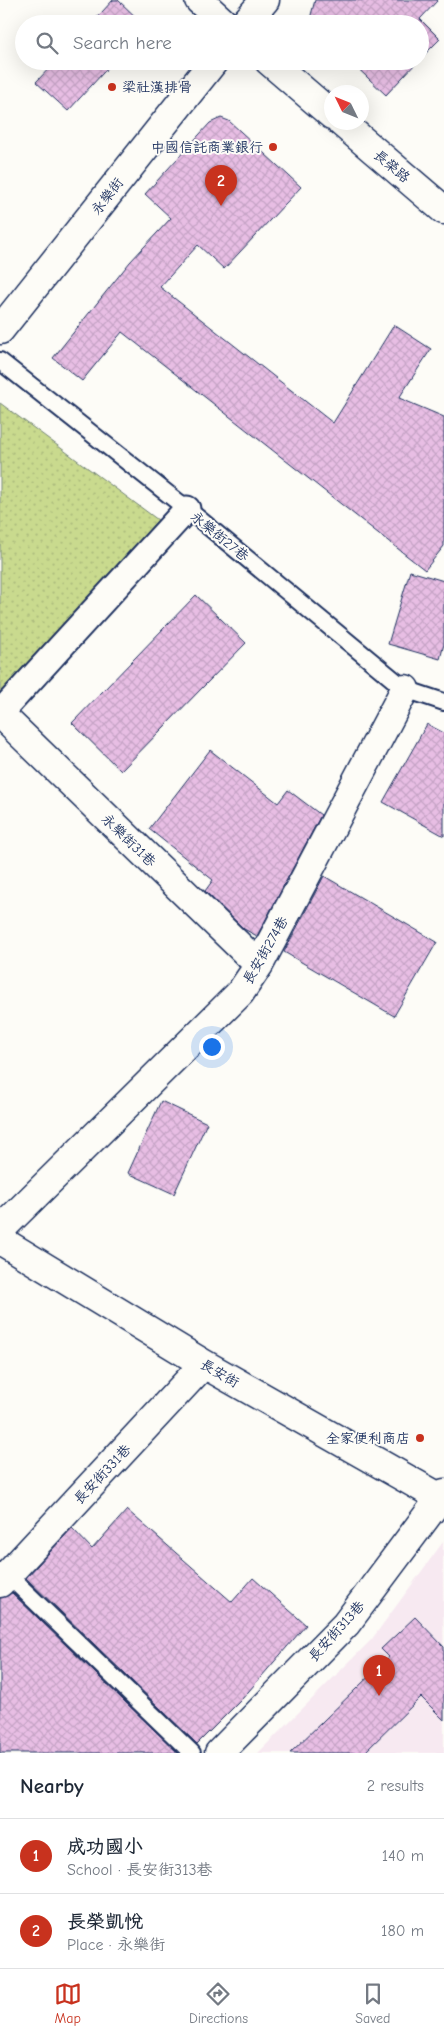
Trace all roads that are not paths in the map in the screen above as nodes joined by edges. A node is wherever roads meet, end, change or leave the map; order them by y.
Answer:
1 (199, 0) edge
2 (265, 0) edge
3 (215, 15) edge
4 (252, 15) edge
5 (207, 70) edge
6 (279, 70) edge
7 (324, 107) edge
8 (350, 130) edge
9 (444, 210) edge
10 (0, 330) edge
11 (0, 361) edge
12 (187, 509) junction
13 (405, 689) junction
14 (444, 702) edge
15 (0, 713) edge
16 (259, 965) junction
17 (0, 1230) edge
18 (0, 1240) edge
19 (204, 1364) junction
20 (443, 1498) edge
21 (4, 1579) edge
22 (192, 1753) edge
23 (219, 1753) edge

1 - 3 street
2 - 4 street
5 - 10 street, 永樂街
6 - 7 street
8 - 9 street, 長榮路
11 - 12 lane, 永樂街27巷
12 - 13 lane, 永樂街27巷
12 - 15 street
13 - 14 lane, 永樂街27巷
13 - 16 street, 長安街274巷
15 - 16 street, 永樂街31巷
16 - 17 street, 長安街274巷
18 - 19 street, 長安街
19 - 20 street, 長安街
19 - 21 street, 長安街331巷
20 - 23 street, 長安街313巷
21 - 22 lane

